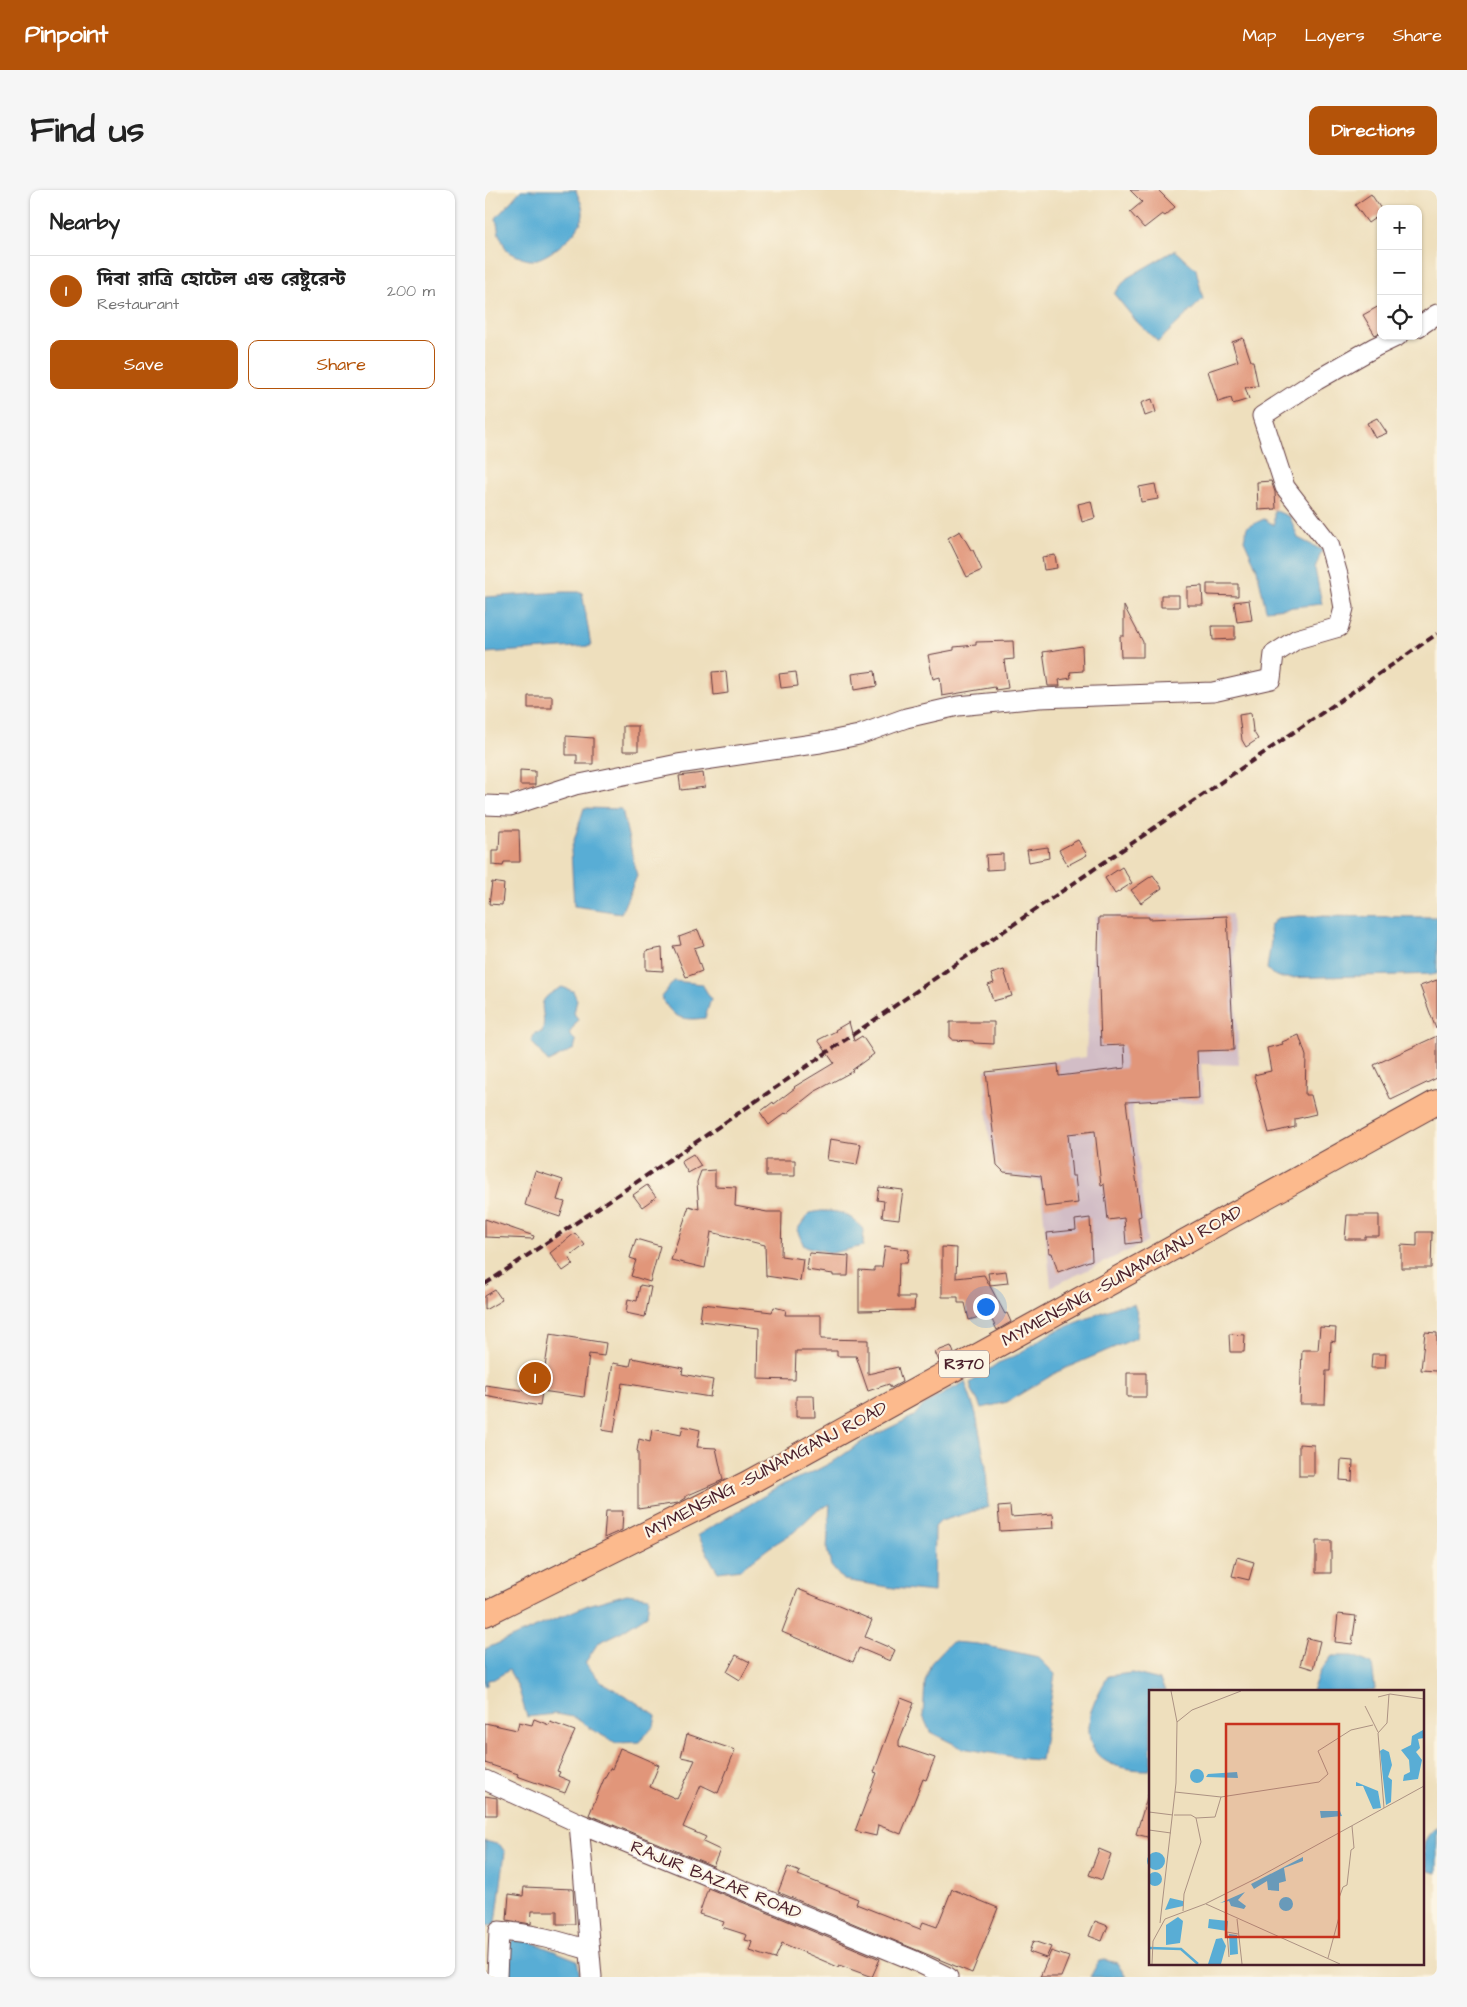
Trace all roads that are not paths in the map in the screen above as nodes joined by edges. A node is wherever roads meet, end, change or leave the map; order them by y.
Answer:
1 (1437, 314) edge
2 (1422, 324) edge
3 (1390, 340) edge
4 (485, 805) edge
5 (1437, 1102) edge
6 (485, 1614) edge
7 (485, 1780) edge
8 (579, 1823) junction
9 (589, 1950) junction
10 (497, 1977) edge
11 (592, 1977) edge
12 (948, 1977) edge

1 - 2 street
3 - 4 street
5 - 6 main road, MYMENSING -SUNAMGANJ ROAD / R370
7 - 8 street, RAJUR BAZAR ROAD
8 - 9 street
8 - 12 street, RAJUR BAZAR ROAD
9 - 10 street
9 - 11 street

